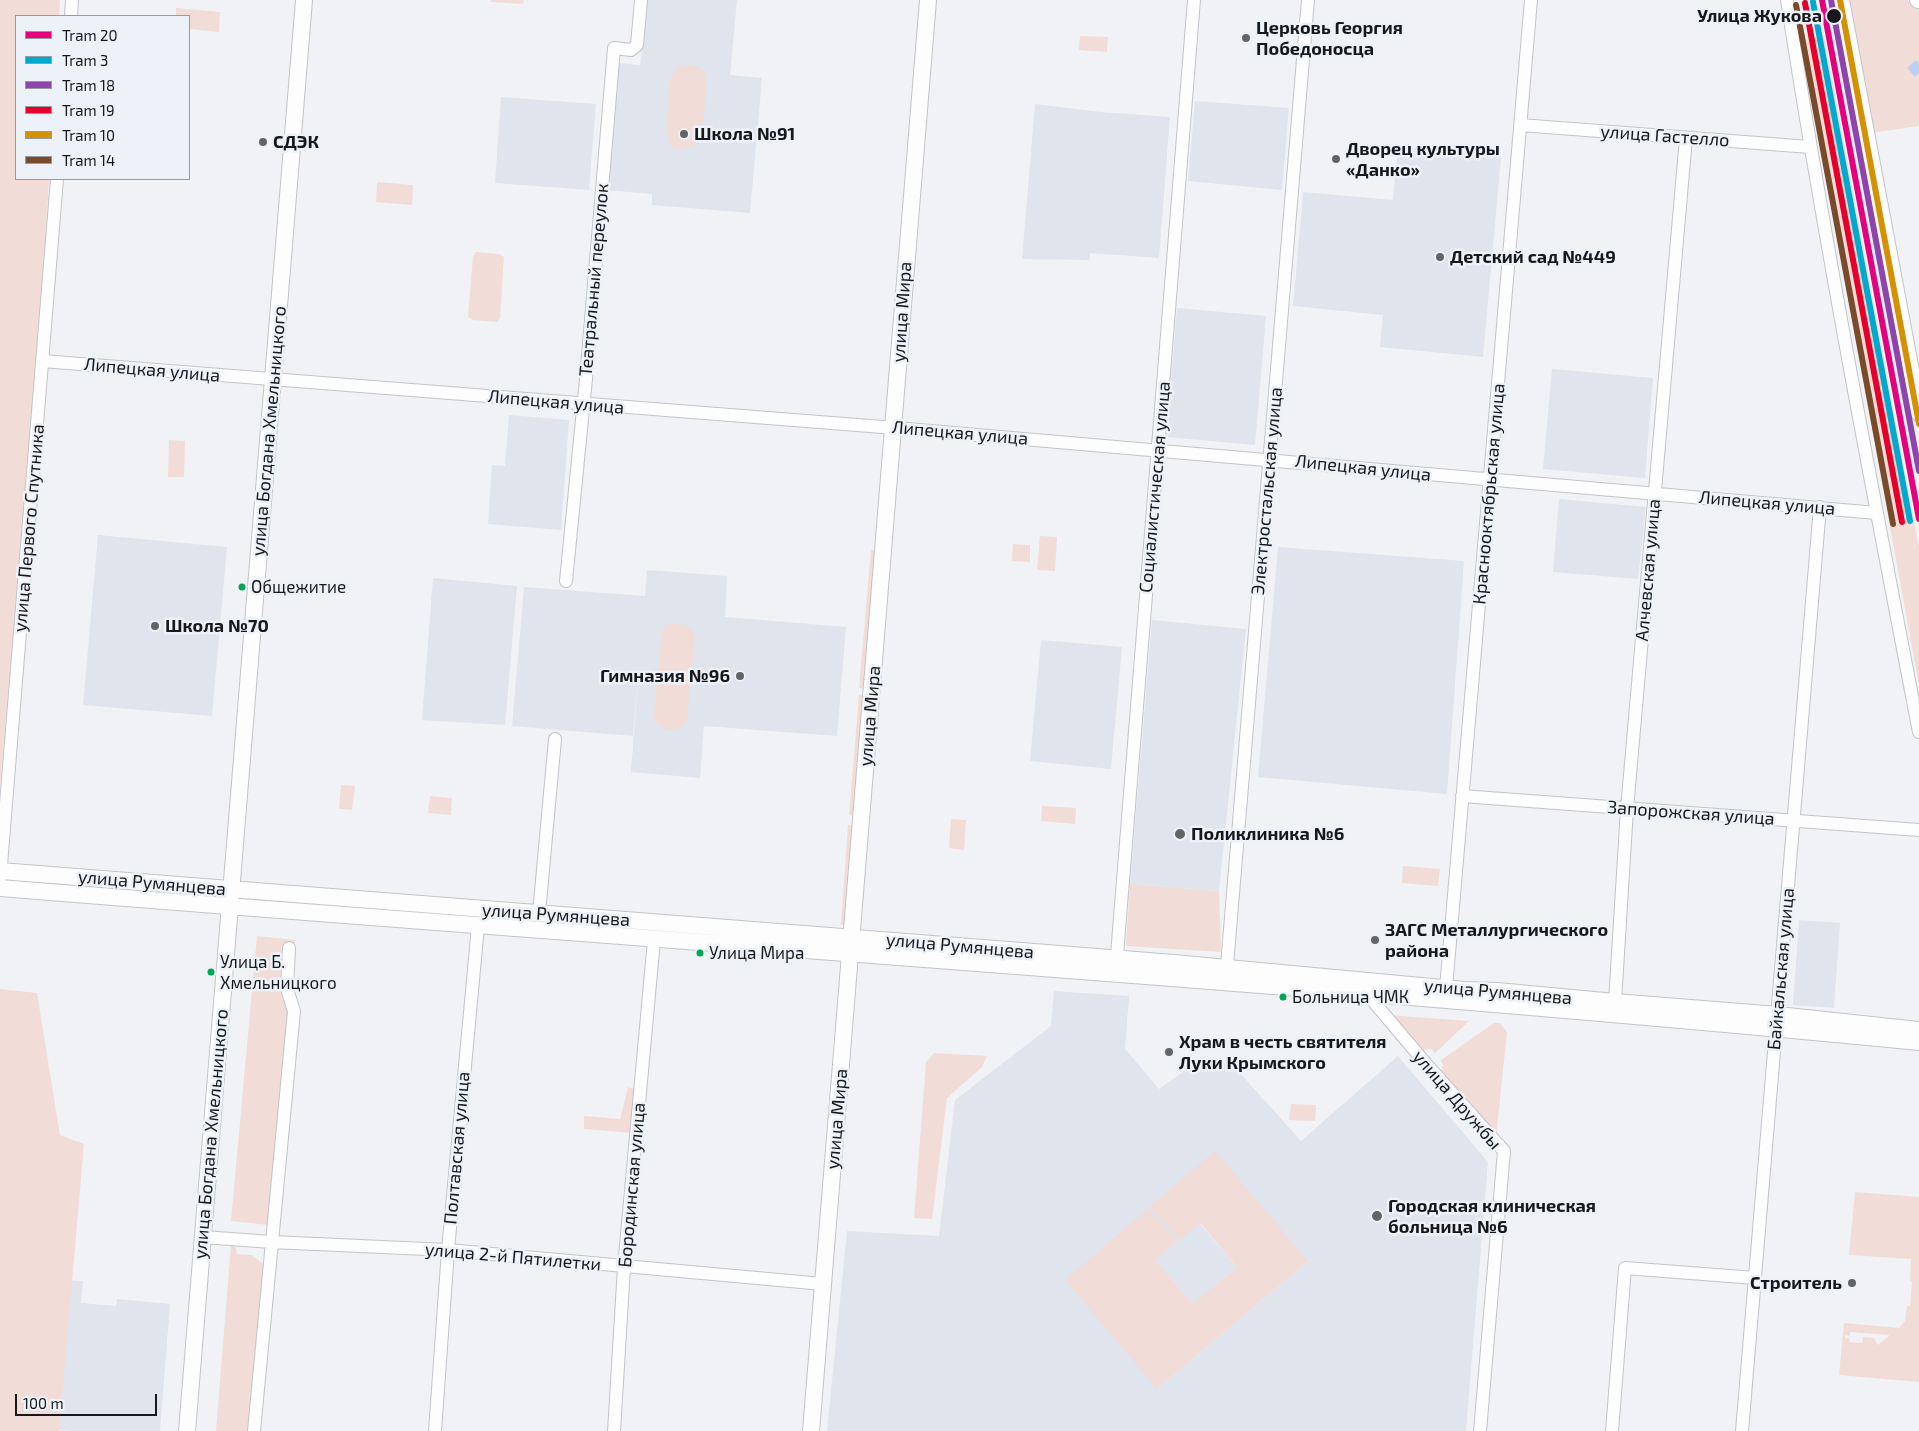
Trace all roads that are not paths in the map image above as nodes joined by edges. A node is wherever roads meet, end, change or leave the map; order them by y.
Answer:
1 (72, 0) edge
2 (304, 0) edge
3 (641, 0) edge
4 (928, 0) edge
5 (1194, 0) edge
6 (1308, 0) edge
7 (1531, 0) edge
8 (1787, 0) edge
9 (1841, 0) edge
10 (71, 15) edge
11 (1520, 125) junction
12 (1686, 138) junction
13 (1810, 147) junction
14 (57, 180) edge
15 (42, 361) junction
16 (273, 379) junction
17 (583, 404) junction
18 (1919, 413) edge
19 (893, 428) junction
20 (1158, 450) junction
21 (1270, 459) junction
22 (1490, 480) junction
23 (1654, 494) junction
24 (1820, 507) junction
25 (1877, 513) junction
26 (566, 581) dead end
27 (1919, 732) edge
28 (555, 739) dead end
29 (1462, 796) junction
30 (1627, 809) junction
31 (1794, 821) junction
32 (1919, 830) edge
33 (0, 873) edge
34 (0, 888) edge
35 (232, 890) junction
36 (230, 907) junction
37 (539, 913) junction
38 (478, 926) junction
39 (654, 940) junction
40 (850, 945) junction
41 (289, 948) dead end
42 (1116, 966) junction
43 (1226, 975) junction
44 (1446, 988) junction
45 (1367, 994) junction
46 (1502, 998) junction
47 (1615, 1002) junction
48 (1777, 1022) junction
49 (1919, 1030) edge
50 (1919, 1042) edge
51 (202, 1237) junction
52 (272, 1242) junction
53 (448, 1250) junction
54 (624, 1267) junction
55 (1755, 1278) junction
56 (823, 1284) junction
57 (187, 1431) edge
58 (254, 1431) edge
59 (435, 1431) edge
60 (614, 1431) edge
61 (811, 1431) edge
62 (1480, 1431) edge
63 (1612, 1431) edge
64 (1742, 1431) edge

1 - 10 street
2 - 16 main road, улица Богдана Хмельницкого
3 - 17 street, Театральный переулок
4 - 19 main road, улица Мира
5 - 20 street, Социалистическая улица
6 - 21 street, Электростальская улица
7 - 11 street, Краснооктябрьская улица
8 - 13 street
9 - 18 main road
11 - 12 street, улица Гастелло
11 - 22 street, Краснооктябрьская улица
12 - 13 street, улица Гастелло
12 - 23 street, Алчевская улица
13 - 25 street
14 - 15 street, улица Первого Спутника
15 - 16 street, Липецкая улица
15 - 33 street, улица Первого Спутника
16 - 17 street, Липецкая улица
16 - 35 main road, улица Богдана Хмельницкого
17 - 19 street, Липецкая улица
17 - 26 street, Театральный переулок
19 - 20 street, Липецкая улица
19 - 40 main road, улица Мира
20 - 21 street, Липецкая улица
20 - 42 street, Социалистическая улица
21 - 22 street, Липецкая улица
21 - 43 street, Электростальская улица
22 - 23 street, Липецкая улица
22 - 29 street, Краснооктябрьская улица
23 - 24 street, Липецкая улица
23 - 30 street, Алчевская улица
24 - 25 street, Липецкая улица
24 - 31 street, Байкальская улица
25 - 27 street
28 - 37 street
29 - 30 street, Запорожская улица
29 - 44 street, Краснооктябрьская улица
30 - 31 street, Запорожская улица
30 - 47 street, Алчевская улица
31 - 32 street, Запорожская улица
31 - 48 street, Байкальская улица
33 - 35 main road, улица Румянцева
34 - 36 main road, улица Румянцева
35 - 36 main road, улица Богдана Хмельницкого
35 - 37 main road, улица Румянцева
36 - 38 main road, улица Румянцева
36 - 51 main road, улица Богдана Хмельницкого
37 - 40 main road, улица Румянцева
38 - 39 main road, улица Румянцева
38 - 53 street, Полтавская улица
39 - 40 main road, улица Румянцева
39 - 54 street, Бородинская улица
40 - 42 main road, улица Румянцева
40 - 56 main road, улица Мира
41 - 52 street
42 - 43 main road, улица Румянцева
43 - 44 main road, улица Румянцева
43 - 45 main road, улица Румянцева
44 - 46 main road, улица Румянцева
45 - 46 main road, улица Румянцева
45 - 62 street, улица Дружбы
46 - 47 main road, улица Румянцева
46 - 48 main road, улица Румянцева
47 - 48 main road, улица Румянцева
48 - 49 main road, улица Румянцева
48 - 50 main road, улица Румянцева
48 - 55 street, Байкальская улица
51 - 52 street, улица 2-й Пятилетки
51 - 57 main road, улица Богдана Хмельницкого
52 - 53 street, улица 2-й Пятилетки
52 - 58 street
53 - 54 street, улица 2-й Пятилетки
53 - 59 street, Полтавская улица
54 - 56 street, улица 2-й Пятилетки
54 - 60 street, Бородинская улица
55 - 63 street
55 - 64 street, Байкальская улица
56 - 61 main road, улица Мира

